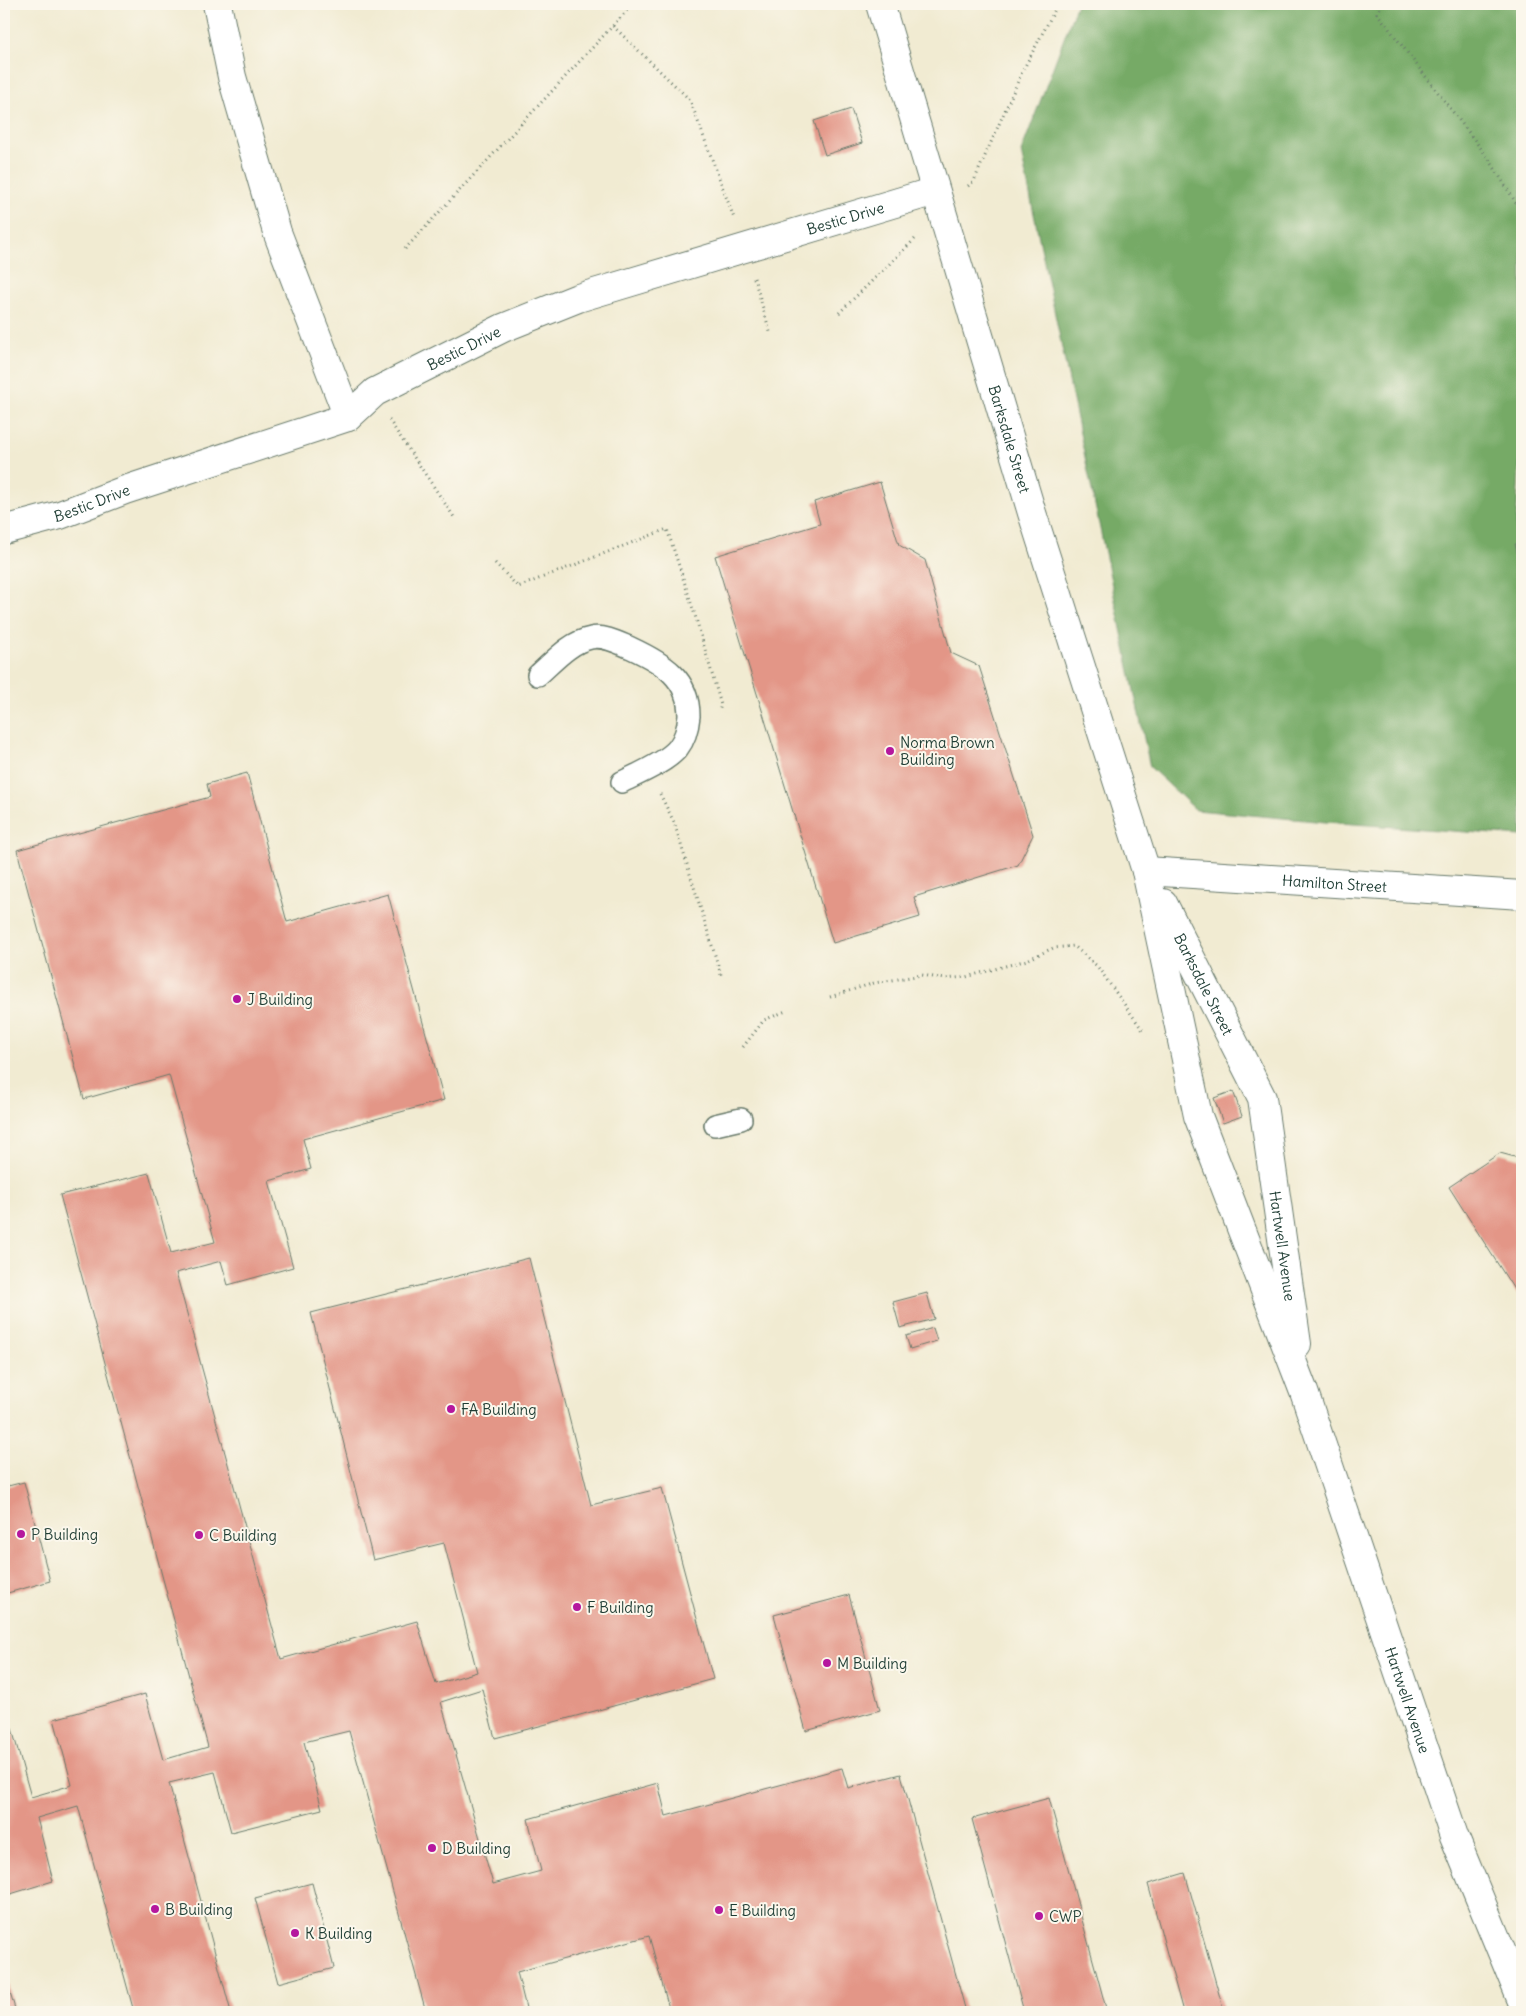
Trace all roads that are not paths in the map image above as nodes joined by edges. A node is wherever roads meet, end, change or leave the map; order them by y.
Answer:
1 (217, 4) edge
2 (880, 4) edge
3 (935, 191) junction
4 (348, 417) junction
5 (4, 530) edge
6 (538, 675) dead end
7 (622, 782) dead end
8 (1146, 871) junction
9 (1522, 895) edge
10 (1262, 1098) joint
11 (1198, 1116) joint
12 (741, 1119) dead end
13 (716, 1126) dead end
14 (1304, 1392) junction
15 (1522, 2001) edge

1 - 4 street
2 - 3 street, Barksdale Street
3 - 4 street, Bestic Drive
3 - 8 street, Barksdale Street
4 - 5 street, Bestic Drive
6 - 7 lane
8 - 9 street, Hamilton Street
8 - 10 street, Barksdale Street
8 - 11 street, Barksdale Street
10 - 14 street, Hartwell Avenue
11 - 14 street, Hartwell Avenue
12 - 13 lane
14 - 15 street, Hartwell Avenue

